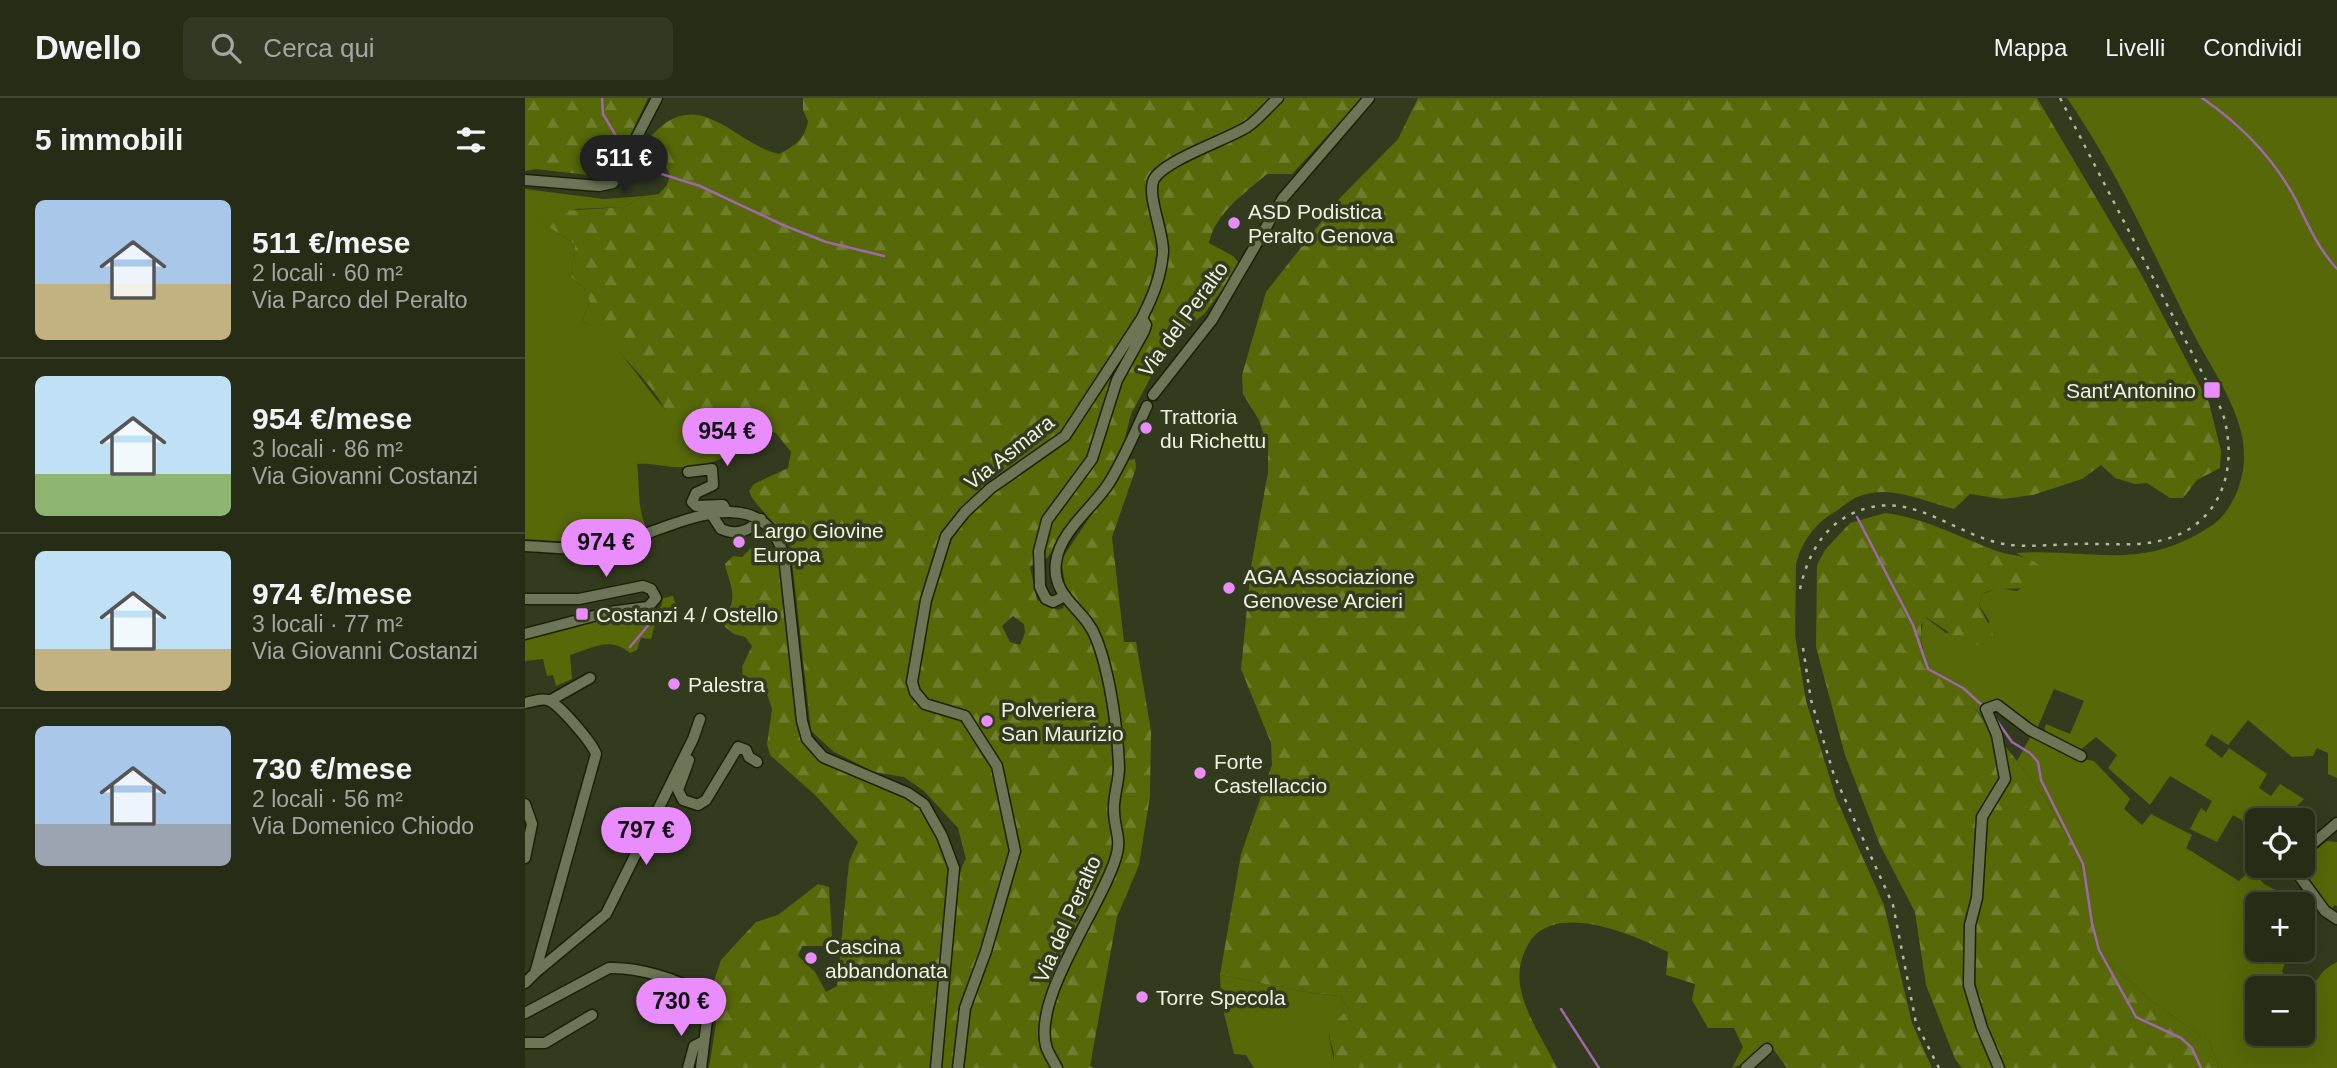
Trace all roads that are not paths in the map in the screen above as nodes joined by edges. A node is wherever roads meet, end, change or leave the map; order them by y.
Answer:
1 (657, 98) edge
2 (1278, 98) edge
3 (1369, 98) edge
4 (525, 180) edge
5 (1142, 318) junction
6 (1153, 395) dead end
7 (1147, 407) dead end
8 (688, 472) dead end
9 (727, 512) junction
10 (712, 515) junction
11 (761, 519) junction
12 (525, 546) edge
13 (1063, 597) junction
14 (525, 599) edge
15 (525, 634) edge
16 (590, 678) dead end
17 (551, 700) junction
18 (525, 703) edge
19 (700, 719) dead end
20 (693, 739) junction
21 (2081, 756) dead end
22 (757, 762) dead end
23 (525, 804) edge
24 (2337, 823) edge
25 (2315, 842) edge
26 (525, 858) edge
27 (2300, 878) edge
28 (2337, 919) edge
29 (535, 973) junction
30 (525, 983) edge
31 (525, 1013) edge
32 (591, 1015) dead end
33 (705, 1041) junction
34 (525, 1043) edge
35 (1767, 1049) dead end
36 (688, 1068) edge
37 (701, 1068) edge
38 (936, 1068) edge
39 (958, 1068) edge
40 (1058, 1068) edge
41 (1746, 1068) edge
42 (1999, 1068) edge

1 - 4 street
2 - 5 street
3 - 6 street, Via del Peralto
5 - 13 street
5 - 39 street, Via Asmara
7 - 13 street, Via del Peralto
8 - 9 street
9 - 10 street
9 - 11 street
10 - 11 street
10 - 12 street
11 - 38 street
13 - 40 street, Via del Peralto
14 - 15 street
16 - 17 street
17 - 18 street
17 - 29 street
19 - 20 street
20 - 22 street
20 - 29 street
21 - 42 street
23 - 26 street
24 - 25 street
27 - 28 street
29 - 30 street
31 - 33 street
32 - 34 street
33 - 36 street
33 - 37 street
35 - 41 street

